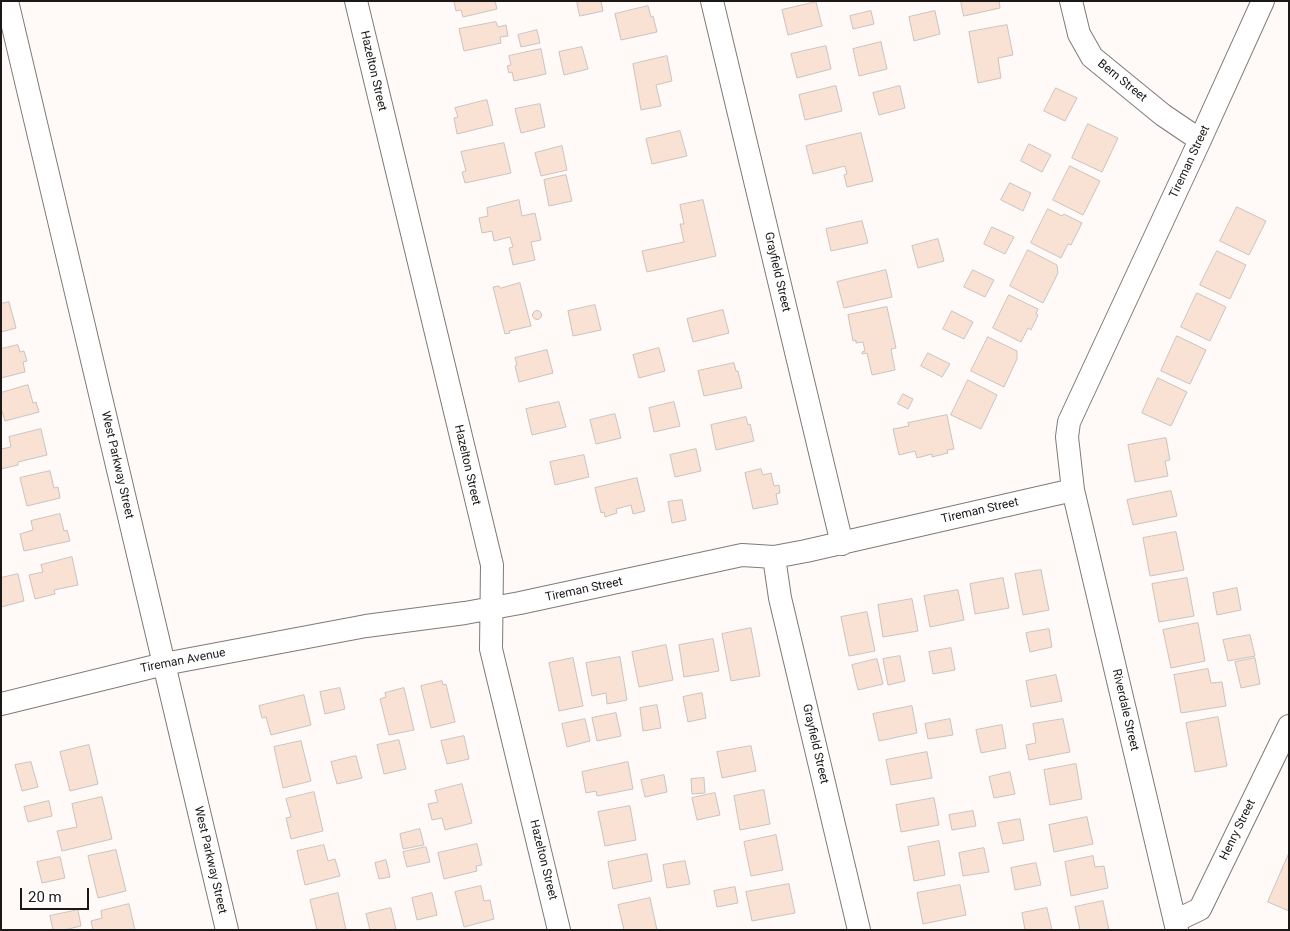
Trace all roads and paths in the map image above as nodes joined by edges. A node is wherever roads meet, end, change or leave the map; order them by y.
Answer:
1 (6, 1) edge
2 (356, 1) edge
3 (712, 1) edge
4 (1071, 1) edge
5 (1263, 1) edge
6 (1200, 140) junction
7 (1073, 490) junction
8 (842, 544) junction
9 (774, 558) junction
10 (492, 608) junction
11 (366, 626) joint
12 (164, 664) junction
13 (1, 704) edge
14 (1289, 726) edge
15 (1176, 925) edge
16 (227, 930) edge
17 (559, 930) edge
18 (859, 930) edge

1 - 12 street, West Parkway Street
2 - 10 street, Hazelton Street
3 - 8 street, Grayfield Street
4 - 6 street, Bern Street
5 - 6 street, Tireman Street
6 - 7 street, Tireman Street
7 - 8 street, Tireman Street
7 - 15 street, Riverdale Street
8 - 9 street, Tireman Street
9 - 10 street, Tireman Street
9 - 18 street, Grayfield Street
10 - 11 street, Tireman Street
10 - 17 street, Hazelton Street
11 - 12 street, Tireman Avenue
12 - 13 street, Tireman Avenue
12 - 16 street, West Parkway Street
14 - 15 street, Henry Street

